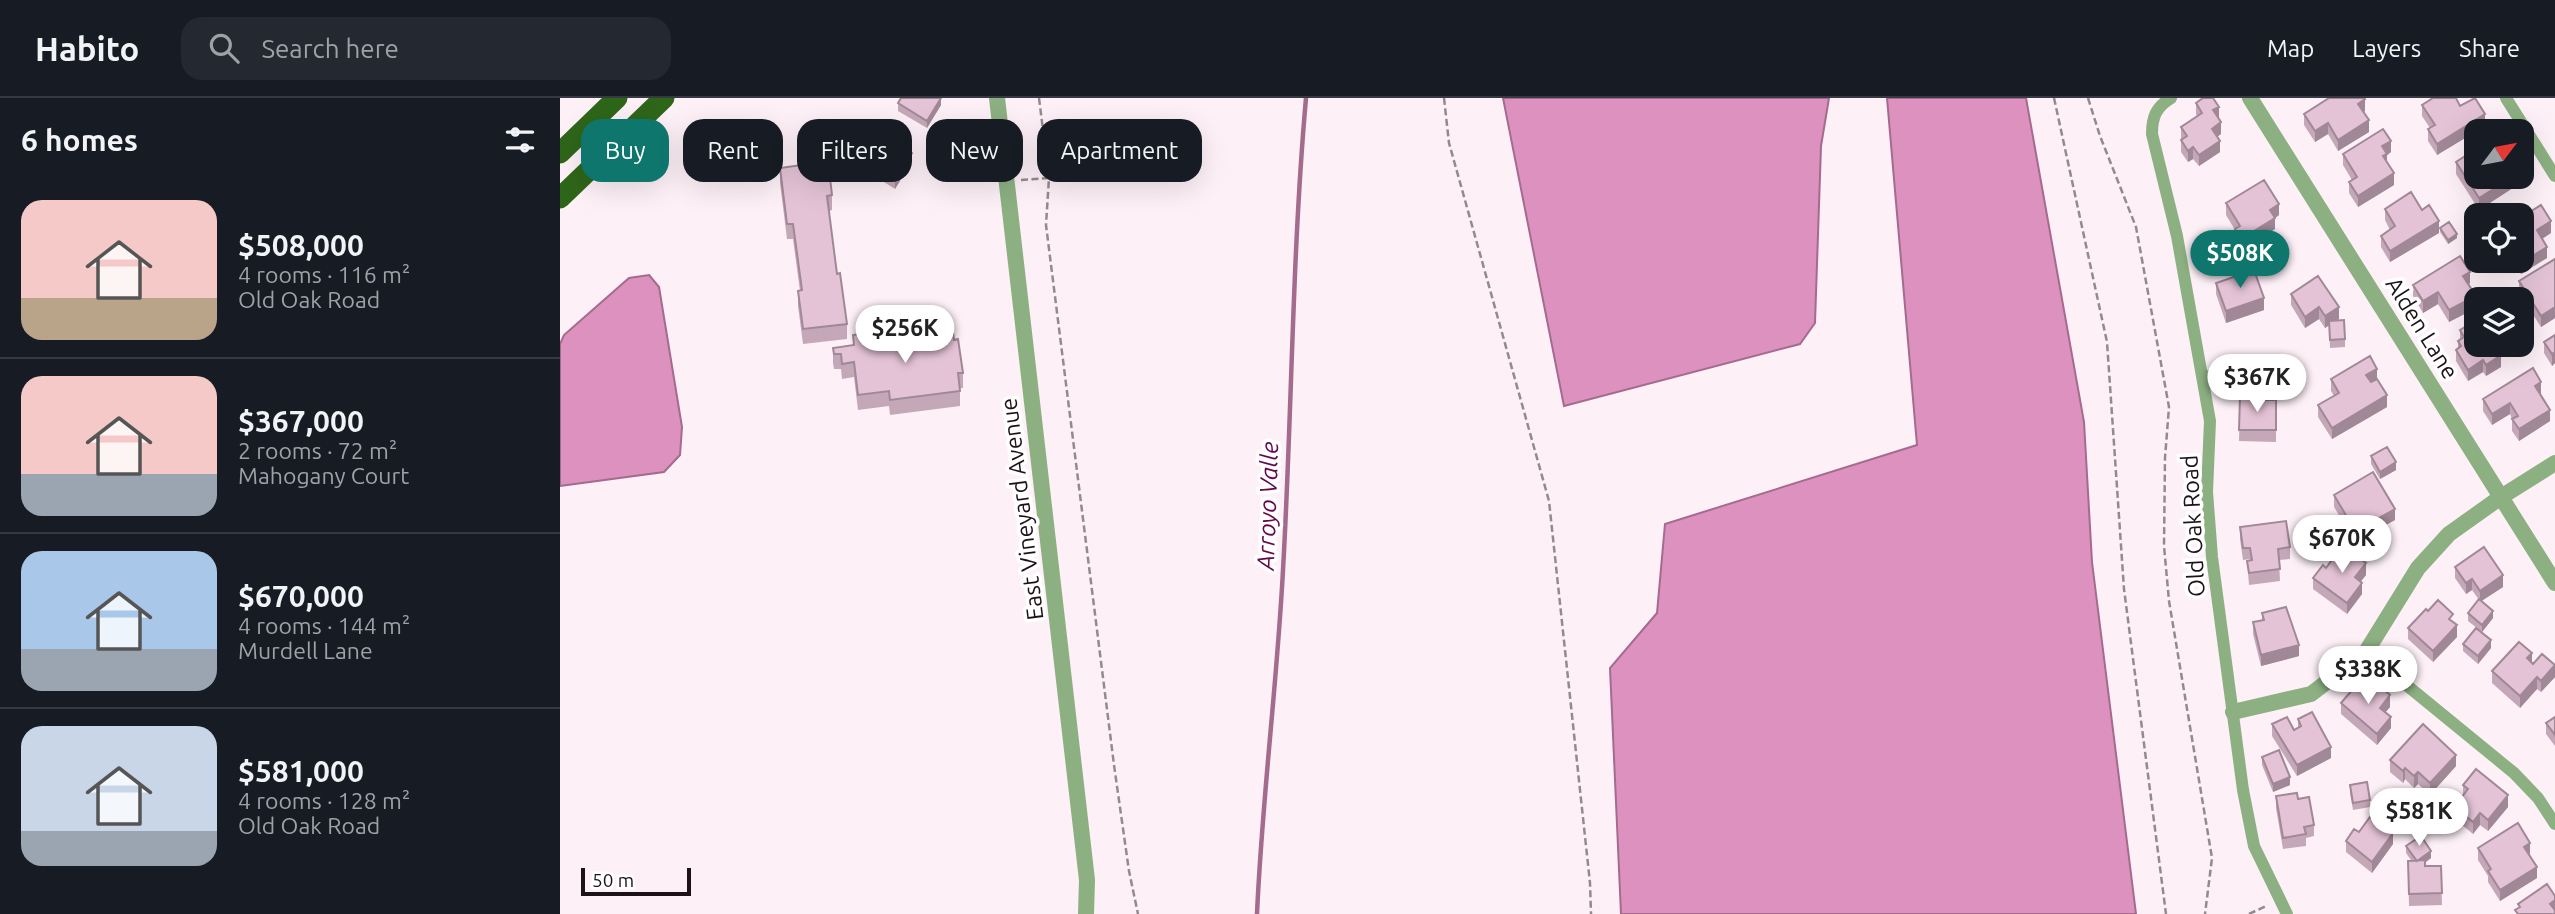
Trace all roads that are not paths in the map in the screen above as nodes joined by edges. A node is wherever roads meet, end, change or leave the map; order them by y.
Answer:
1 (617, 98) edge
2 (998, 98) edge
3 (2171, 98) edge
4 (2250, 98) edge
5 (2506, 98) edge
6 (659, 101) edge
7 (560, 153) edge
8 (2555, 176) edge
9 (560, 198) edge
10 (2270, 370) dead end
11 (2203, 377) junction
12 (2555, 463) edge
13 (2501, 497) junction
14 (2555, 583) edge
15 (2366, 652) junction
16 (2233, 712) junction
17 (2555, 824) edge
18 (1086, 914) edge
19 (2287, 914) edge

1 - 7 highway
2 - 18 street, East Vineyard Avenue
3 - 11 street, Old Oak Road
4 - 13 street, Alden Lane
5 - 8 street
6 - 9 highway
10 - 11 street
11 - 16 street, Old Oak Road
12 - 13 street
13 - 14 street, Alden Lane
13 - 15 street
15 - 16 street
15 - 17 street
16 - 19 street, Old Oak Road

